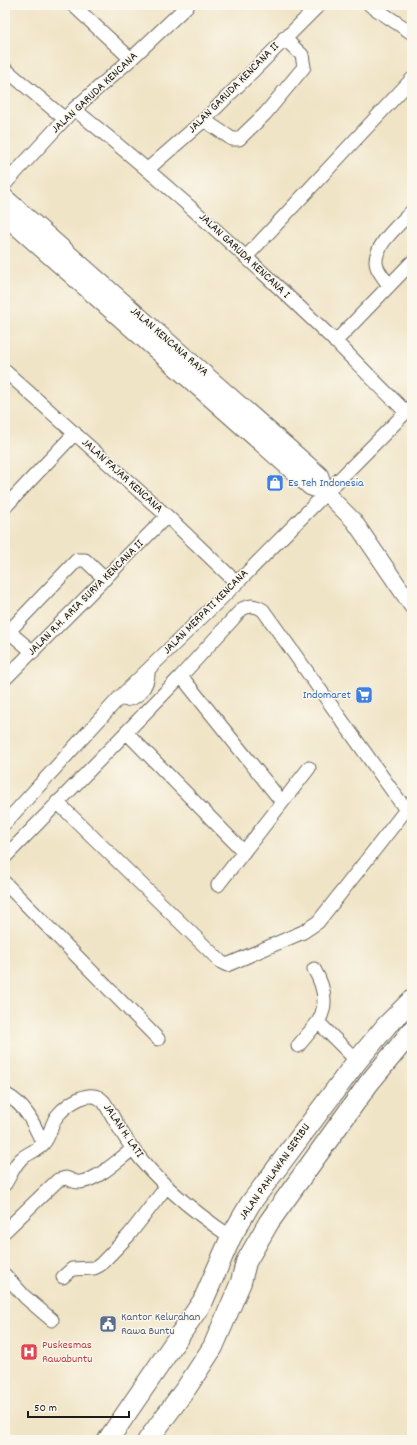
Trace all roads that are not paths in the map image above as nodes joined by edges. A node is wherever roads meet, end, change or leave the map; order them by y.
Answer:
1 (73, 5) edge
2 (188, 5) edge
3 (319, 5) edge
4 (370, 5) edge
5 (412, 33) edge
6 (284, 38) junction
7 (130, 60) junction
8 (5, 69) edge
9 (412, 79) edge
10 (74, 109) junction
11 (65, 119) junction
12 (204, 120) junction
13 (148, 169) junction
14 (5, 184) edge
15 (5, 197) edge
16 (412, 211) edge
17 (5, 217) edge
18 (246, 257) junction
19 (412, 262) edge
20 (389, 286) junction
21 (336, 342) junction
22 (5, 372) edge
23 (409, 409) edge
24 (72, 431) junction
25 (326, 493) junction
26 (5, 494) edge
27 (5, 507) edge
28 (167, 516) junction
29 (105, 580) junction
30 (237, 583) junction
31 (412, 606) edge
32 (33, 652) junction
33 (148, 670) junction
34 (181, 676) junction
35 (5, 679) edge
36 (139, 692) junction
37 (119, 698) junction
38 (152, 704) junction
39 (126, 732) junction
40 (309, 768) dead end
41 (57, 802) junction
42 (282, 802) junction
43 (409, 806) edge
44 (5, 823) edge
45 (244, 852) junction
46 (5, 857) edge
47 (5, 883) edge
48 (218, 885) dead end
49 (314, 969) dead end
50 (412, 1000) edge
51 (318, 1022) junction
52 (158, 1040) dead end
53 (410, 1041) edge
54 (298, 1046) dead end
55 (357, 1061) junction
56 (5, 1094) edge
57 (44, 1144) junction
58 (133, 1149) junction
59 (274, 1172) junction
60 (5, 1184) edge
61 (167, 1186) junction
62 (292, 1189) junction
63 (5, 1231) edge
64 (231, 1237) junction
65 (5, 1275) edge
66 (63, 1277) dead end
67 (52, 1320) dead end
68 (108, 1440) edge
69 (148, 1440) edge

1 - 7 street
2 - 7 street, JALAN GARUDA KENCANA
3 - 6 street, JALAN GARUDA KENCANA II
4 - 5 street
6 - 12 street, JALAN GARUDA KENCANA II
6 - 12 street
7 - 10 street, JALAN GARUDA KENCANA
8 - 11 street
9 - 18 street
10 - 11 street, JALAN GARUDA KENCANA
10 - 13 street, JALAN GARUDA KENCANA I
11 - 14 street, JALAN GARUDA KENCANA
12 - 13 street, JALAN GARUDA KENCANA II
13 - 18 street, JALAN GARUDA KENCANA I
15 - 25 street, JALAN KENCANA RAYA
16 - 20 street
17 - 25 street, JALAN KENCANA RAYA
18 - 21 street, JALAN GARUDA KENCANA I
19 - 20 street
20 - 21 street
21 - 23 street, JALAN GARUDA KENCANA I
22 - 24 street, JALAN FAJAR KENCANA
23 - 25 street, JALAN MERPATI KENCANA
24 - 26 street
24 - 27 street
24 - 28 street, JALAN FAJAR KENCANA
25 - 30 street, JALAN MERPATI KENCANA
25 - 31 street, JALAN KENCANA RAYA
28 - 29 street, JALAN R.H. ARIA SURYA KENCANA II
28 - 30 street, JALAN FAJAR KENCANA
29 - 32 street, JALAN R.H. ARIA SURYA KENCANA II
29 - 32 street
30 - 33 street, JALAN MERPATI KENCANA
32 - 35 street, JALAN R.H. ARIA SURYA KENCANA II
33 - 36 street
33 - 37 street, JALAN MERPATI KENCANA
34 - 38 street
34 - 42 street
34 - 43 street
36 - 37 street
36 - 38 street
37 - 44 street, JALAN MERPATI KENCANA
38 - 39 street
39 - 41 street
39 - 45 street
40 - 42 street
41 - 43 street
41 - 46 street
42 - 45 street
45 - 48 street
47 - 52 street
49 - 51 street
50 - 55 main road, JALAN PAHLAWAN SERIBU
51 - 54 street
51 - 55 street
53 - 62 main road, JALAN PAHLAWAN SERIBU
55 - 59 main road, JALAN PAHLAWAN SERIBU
56 - 57 street
57 - 58 street, JALAN H. LATI
57 - 60 street
58 - 61 street, JALAN H. LATI
58 - 63 street
59 - 62 main road
59 - 64 main road, JALAN PAHLAWAN SERIBU
61 - 64 street, JALAN H. LATI
61 - 66 street
62 - 69 main road, JALAN PAHLAWAN SERIBU
64 - 68 main road, JALAN PAHLAWAN SERIBU
65 - 67 street

